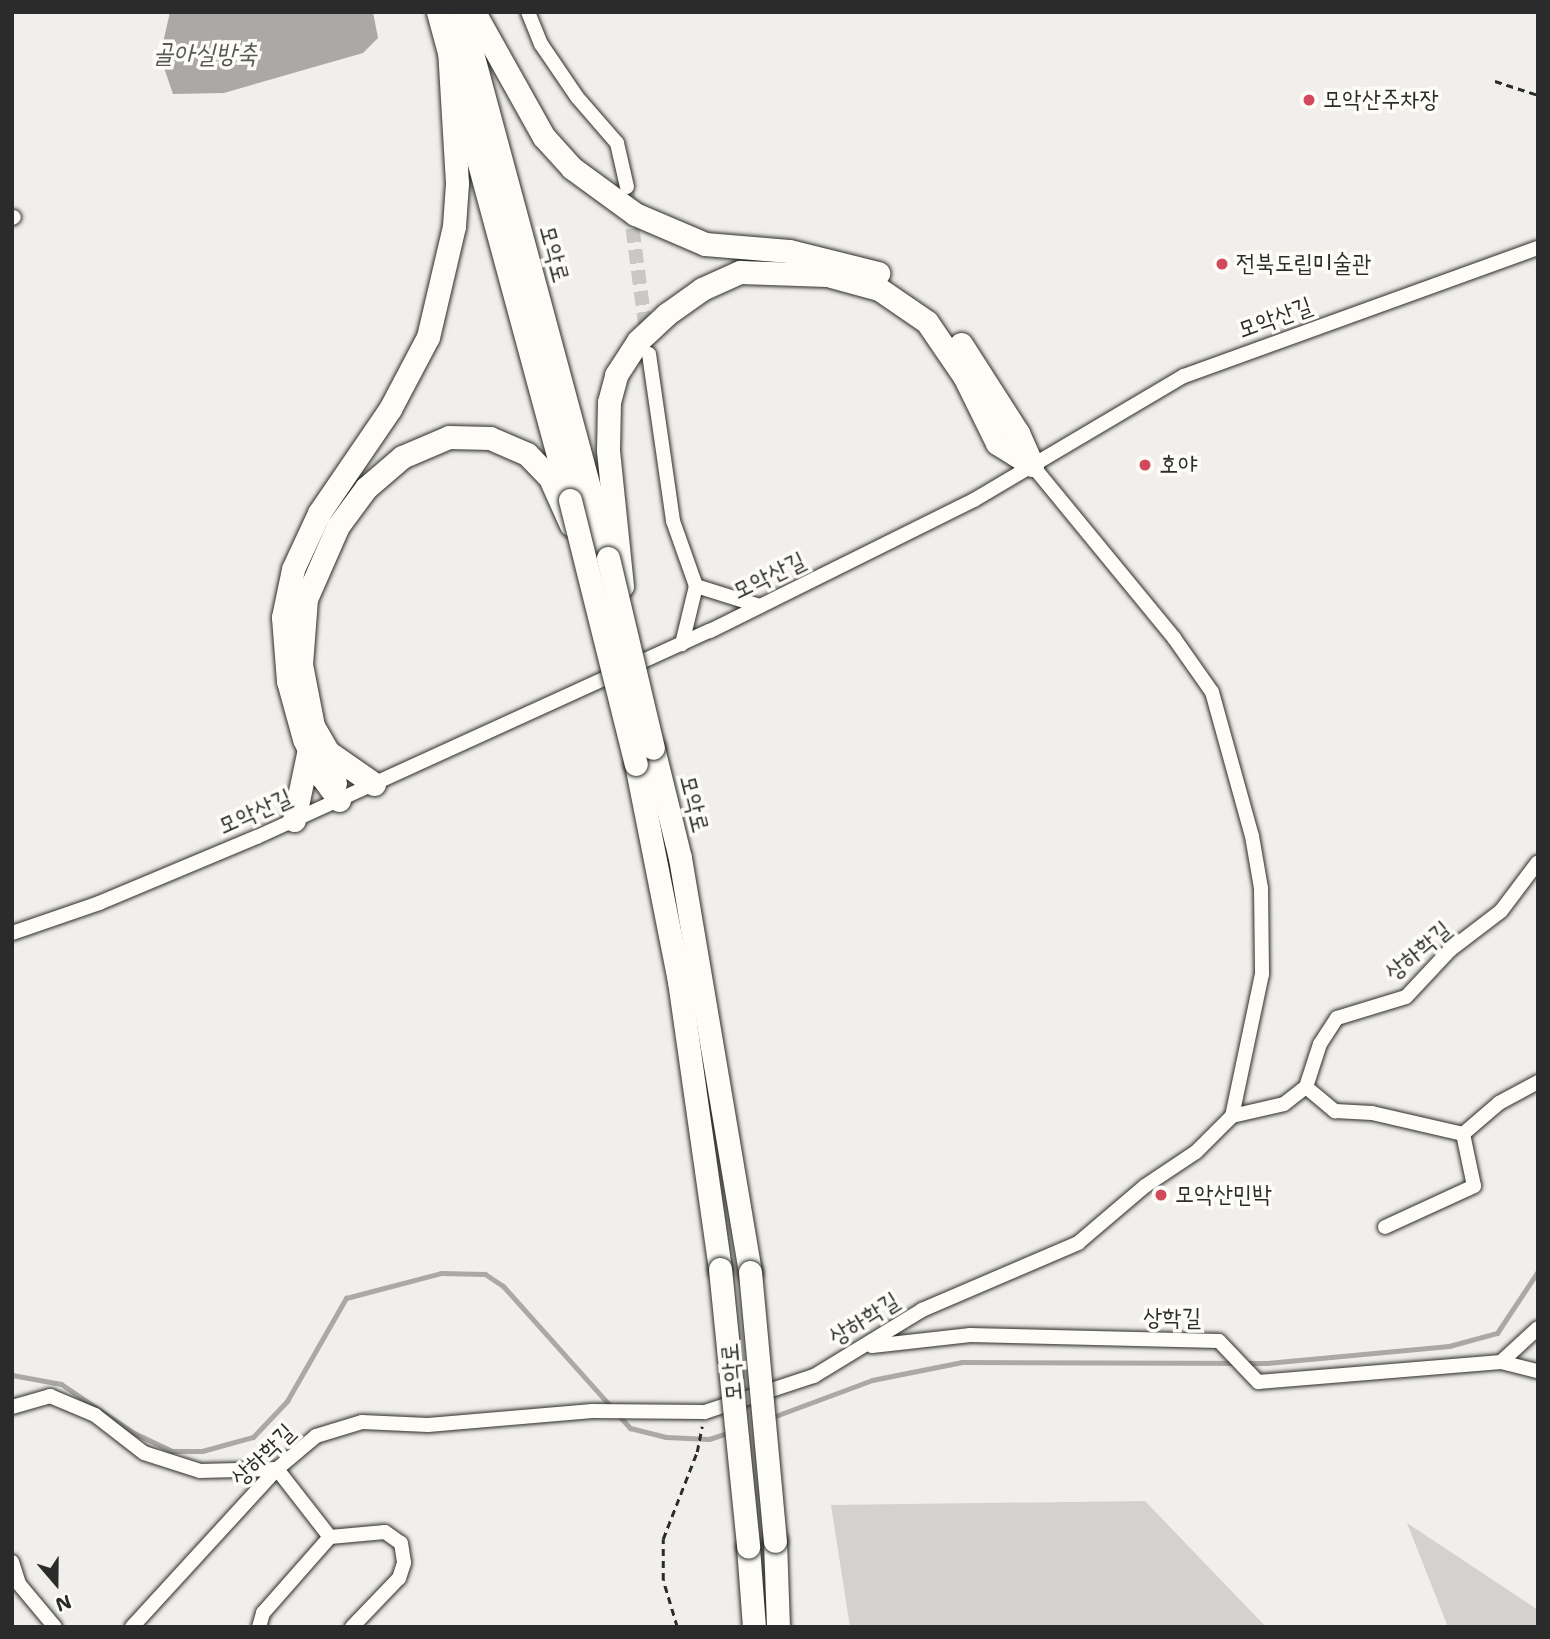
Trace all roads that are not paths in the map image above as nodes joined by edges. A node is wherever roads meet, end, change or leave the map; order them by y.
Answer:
1 (438, 12) edge
2 (461, 12) edge
3 (474, 12) edge
4 (528, 12) edge
5 (449, 50) junction
6 (627, 187) tunnel mouth
7 (1538, 248) edge
8 (649, 354) tunnel mouth
9 (1032, 465) junction
10 (590, 582) junction
11 (696, 586) junction
12 (760, 606) junction
13 (626, 624) junction
14 (682, 644) junction
15 (319, 750) junction
16 (374, 784) junction
17 (339, 800) junction
18 (294, 820) junction
19 (1538, 862) edge
20 (12, 933) edge
21 (1538, 1082) edge
22 (1306, 1087) junction
23 (1232, 1115) junction
24 (1463, 1134) junction
25 (1385, 1227) dead end
26 (1538, 1328) edge
27 (866, 1347) junction
28 (1501, 1362) junction
29 (1538, 1371) edge
30 (12, 1408) edge
31 (277, 1469) junction
32 (330, 1538) junction
33 (12, 1562) edge
34 (55, 1627) edge
35 (132, 1627) edge
36 (259, 1627) edge
37 (352, 1627) edge
38 (754, 1627) edge
39 (778, 1627) edge

1 - 5 main road, 모악로
2 - 13 main road, 모악로, bridge
3 - 9 main road
4 - 6 street
5 - 10 main road, 모악로, bridge
5 - 15 main road
7 - 9 street, 모악산길
8 - 11 street
9 - 12 street, 모악산길
9 - 13 main road
9 - 23 street
10 - 15 main road
10 - 38 main road, 모악로, bridge
11 - 12 street
11 - 14 street
12 - 14 street, 모악산길
13 - 39 main road, 모악로, bridge
14 - 16 street, 모악산길
15 - 16 main road
15 - 17 main road
15 - 18 main road
16 - 17 street, 모악산길
17 - 18 street, 모악산길
18 - 20 street, 모악산길
19 - 22 street, 상하학길
21 - 24 street
22 - 23 street
22 - 24 street
23 - 27 street, 상하학길
24 - 25 street
26 - 28 street
27 - 28 street, 상학길
27 - 31 street, 상하학길
28 - 29 street, 상학길
30 - 31 street
31 - 32 street
31 - 35 street, 상하학길
32 - 36 street
32 - 37 street
33 - 34 street

